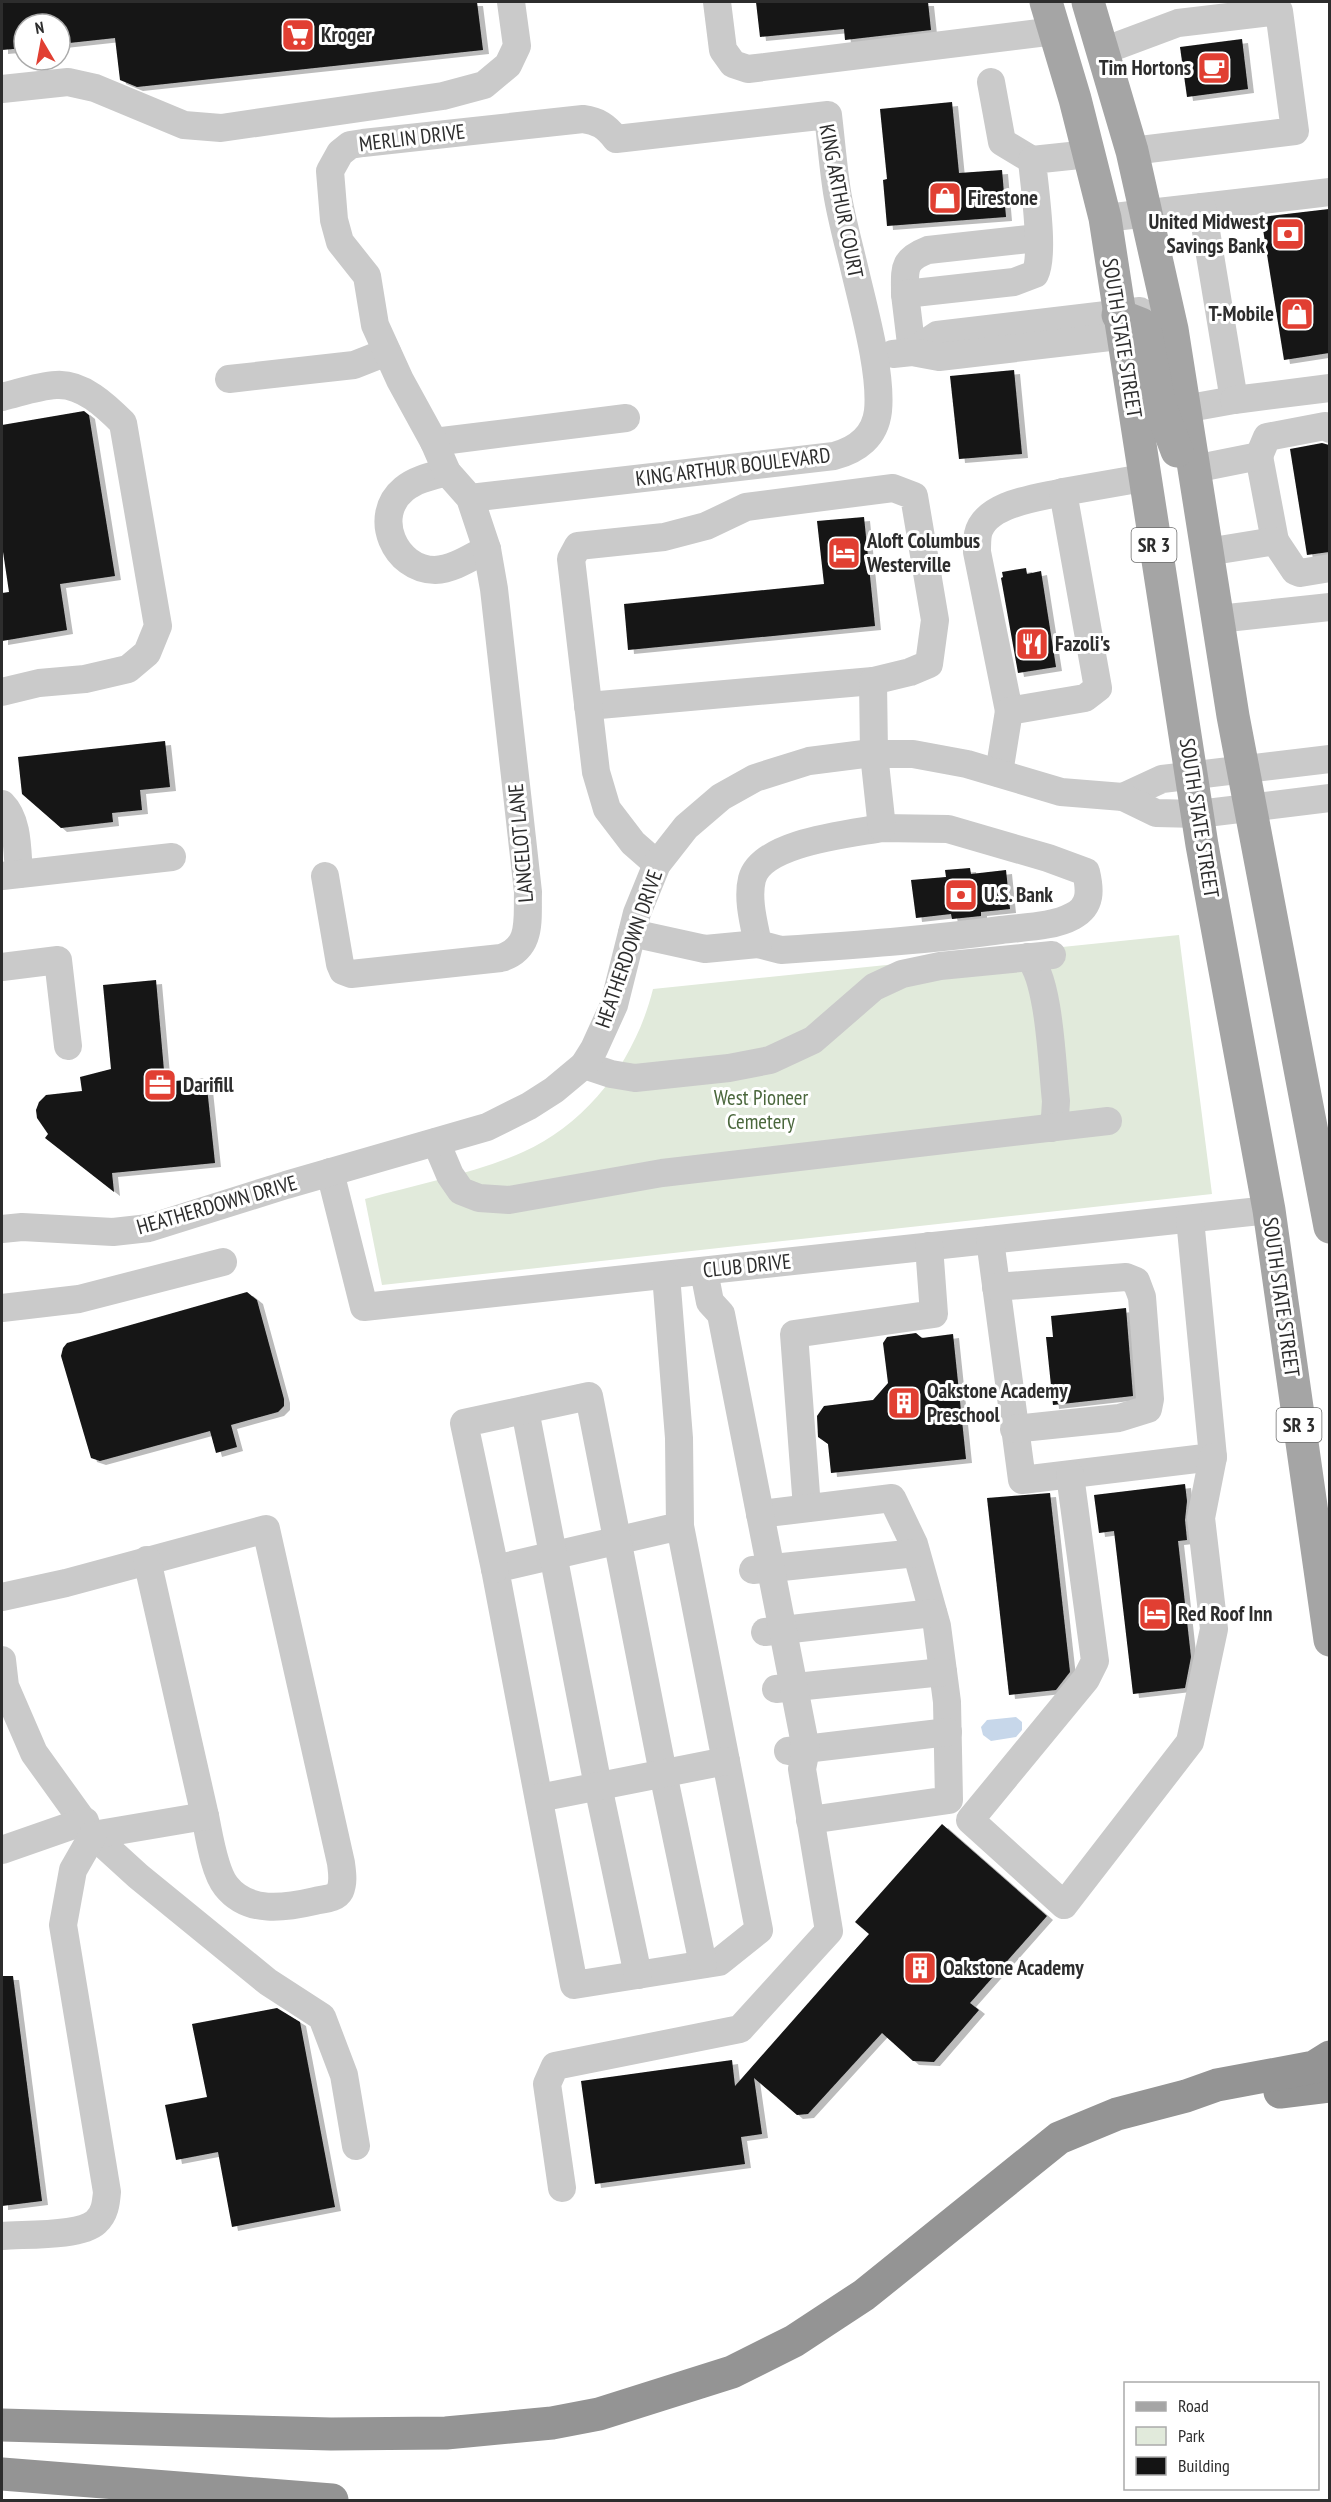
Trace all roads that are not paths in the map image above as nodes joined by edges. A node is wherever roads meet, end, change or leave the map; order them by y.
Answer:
1 (512, 2) edge
2 (717, 2) edge
3 (1088, 2) edge
4 (1055, 11) edge
5 (1103, 51) junction
6 (991, 82) dead end
7 (2, 89) edge
8 (1075, 99) junction
9 (583, 119) joint
10 (1129, 143) junction
11 (1089, 154) junction
12 (1032, 160) junction
13 (1329, 192) edge
14 (1202, 207) junction
15 (1145, 213) junction
16 (1105, 218) junction
17 (1038, 238) junction
18 (905, 294) junction
19 (1145, 324) junction
20 (387, 352) junction
21 (912, 352) junction
22 (873, 355) junction
23 (229, 379) dead end
24 (1329, 388) edge
25 (2, 398) edge
26 (1234, 400) junction
27 (1184, 409) junction
28 (626, 418) dead end
29 (1329, 429) edge
30 (434, 442) junction
31 (1259, 456) junction
32 (447, 472) junction
33 (1143, 478) junction
34 (1196, 481) junction
35 (1063, 492) junction
36 (470, 498) junction
37 (1275, 541) junction
38 (487, 549) junction
39 (1207, 552) junction
40 (1329, 568) edge
41 (1329, 607) edge
42 (1218, 619) junction
43 (873, 681) junction
44 (2, 692) edge
45 (588, 706) junction
46 (1009, 711) junction
47 (874, 754) junction
48 (1329, 759) edge
49 (1243, 768) junction
50 (999, 773) junction
51 (1192, 775) junction
52 (1123, 797) junction
53 (1329, 798) edge
54 (2, 804) edge
55 (1250, 807) junction
56 (1198, 814) junction
57 (882, 828) junction
58 (172, 857) dead end
59 (657, 864) junction
60 (10, 875) edge
61 (325, 876) dead end
62 (632, 933) junction
63 (758, 944) junction
64 (2, 967) edge
65 (68, 1046) dead end
66 (584, 1065) junction
67 (1108, 1121) dead end
68 (1051, 1128) junction
69 (436, 1142) junction
70 (330, 1173) junction
71 (1269, 1210) junction
72 (1190, 1219) junction
73 (1329, 1227) edge
74 (2, 1229) edge
75 (990, 1240) junction
76 (929, 1246) junction
77 (223, 1262) dead end
78 (704, 1271) junction
79 (666, 1275) junction
80 (996, 1287) junction
81 (710, 1302) junction
82 (2, 1308) edge
83 (525, 1410) junction
84 (1014, 1429) junction
85 (1213, 1456) junction
86 (1070, 1474) junction
87 (807, 1508) junction
88 (760, 1514) junction
89 (680, 1526) junction
90 (617, 1540) junction
91 (916, 1553) junction
92 (552, 1555) junction
93 (147, 1560) junction
94 (495, 1569) junction
95 (762, 1569) junction
96 (2, 1597) edge
97 (933, 1613) junction
98 (774, 1631) junction
99 (1329, 1640) edge
100 (2, 1660) edge
101 (943, 1672) junction
102 (785, 1688) junction
103 (948, 1732) junction
104 (799, 1756) junction
105 (726, 1761) junction
106 (663, 1773) junction
107 (598, 1786) junction
108 (538, 1798) junction
109 (205, 1816) junction
110 (810, 1820) junction
111 (89, 1828) junction
112 (2, 1850) edge
113 (704, 1964) junction
114 (638, 1975) junction
115 (1329, 2057) edge
116 (1329, 2086) edge
117 (1186, 2096) junction
118 (356, 2146) dead end
119 (562, 2188) dead end
120 (2, 2236) edge
121 (2, 2425) edge
122 (2, 2474) edge
123 (332, 2500) edge

1 - 7 street
2 - 4 street
3 - 5 main road, SOUTH STATE STREET / SR 3
4 - 8 main road, SOUTH STATE STREET / SR 3
4 - 10 main road
5 - 10 main road, SOUTH STATE STREET / SR 3
5 - 10 street
6 - 12 street
8 - 11 main road, SOUTH STATE STREET / SR 3
8 - 15 main road
9 - 20 street, MERLIN DRIVE
9 - 22 street, KING ARTHUR COURT
10 - 15 main road, SOUTH STATE STREET / SR 3
11 - 12 street
11 - 16 main road, SOUTH STATE STREET / SR 3
12 - 17 street
13 - 14 street
14 - 15 street
14 - 26 street
15 - 16 street
15 - 19 main road, SOUTH STATE STREET / SR 3
16 - 19 main road, SOUTH STATE STREET / SR 3
17 - 18 street
17 - 18 street
18 - 21 street
19 - 21 street
19 - 27 main road, SOUTH STATE STREET / SR 3
19 - 33 main road, SOUTH STATE STREET / SR 3
19 - 34 main road
20 - 23 street
20 - 30 street, MERLIN DRIVE
21 - 22 street
22 - 36 street, KING ARTHUR BOULEVARD
24 - 26 street
25 - 44 street
26 - 27 street
27 - 34 main road, SOUTH STATE STREET / SR 3
28 - 30 street
29 - 31 street
30 - 32 street, MERLIN DRIVE
31 - 34 street
31 - 37 street
32 - 36 street, MERLIN DRIVE
32 - 38 street
33 - 35 street
33 - 51 main road, SOUTH STATE STREET / SR 3
34 - 39 main road, SOUTH STATE STREET / SR 3
35 - 46 street
35 - 46 street
36 - 38 street, LANCELOT LANE
37 - 39 street
37 - 40 street
38 - 61 street, LANCELOT LANE
39 - 42 main road, SOUTH STATE STREET / SR 3
41 - 42 street
42 - 49 main road, SOUTH STATE STREET / SR 3
43 - 45 street
43 - 45 street
43 - 47 street
45 - 59 street
46 - 50 street
47 - 50 street, HEATHERDOWN DRIVE
47 - 57 street
47 - 59 street, HEATHERDOWN DRIVE
48 - 49 street, HEATHERDOWN DRIVE
49 - 51 street, HEATHERDOWN DRIVE
49 - 55 main road, SOUTH STATE STREET / SR 3
50 - 52 street, HEATHERDOWN DRIVE
51 - 52 street, HEATHERDOWN DRIVE
51 - 56 main road, SOUTH STATE STREET / SR 3
52 - 56 street, HEATHERDOWN DRIVE
53 - 55 street, HEATHERDOWN DRIVE
54 - 60 street
55 - 56 street, HEATHERDOWN DRIVE
55 - 73 main road, SOUTH STATE STREET / SR 3
56 - 71 main road, SOUTH STATE STREET / SR 3
57 - 63 street
57 - 63 street
58 - 60 street
59 - 62 street, HEATHERDOWN DRIVE
62 - 63 street
62 - 66 street, HEATHERDOWN DRIVE
64 - 65 street
66 - 68 street
66 - 69 street, HEATHERDOWN DRIVE
67 - 68 street
68 - 69 street
69 - 70 street, HEATHERDOWN DRIVE
70 - 74 street, HEATHERDOWN DRIVE
70 - 79 street, CLUB DRIVE
71 - 72 street, CLUB DRIVE
71 - 99 main road, SOUTH STATE STREET / SR 3
72 - 75 street, CLUB DRIVE
72 - 85 street
75 - 76 street, CLUB DRIVE
75 - 80 street
76 - 78 street, CLUB DRIVE
76 - 87 street
77 - 82 street
78 - 79 street, CLUB DRIVE
78 - 81 street
79 - 89 street
80 - 84 street
80 - 84 street
81 - 88 street
81 - 95 street
83 - 90 street
83 - 92 street
83 - 94 street
84 - 86 street
85 - 86 street
85 - 86 street
87 - 88 street
87 - 91 street
88 - 95 street
89 - 90 street
89 - 105 street
90 - 92 street
90 - 106 street
91 - 95 street
91 - 97 street
92 - 94 street
92 - 107 street
93 - 96 street
93 - 109 street
93 - 109 street
94 - 108 street
95 - 98 street
97 - 98 street
97 - 101 street
98 - 102 street
100 - 111 street
101 - 102 street
101 - 103 street
102 - 104 street
103 - 104 street
103 - 110 street
104 - 110 street
105 - 106 street
105 - 113 street
106 - 107 street
106 - 113 street
107 - 108 street
107 - 114 street
108 - 114 street
109 - 111 street
110 - 119 street
111 - 112 street
111 - 118 street
111 - 120 street
113 - 114 street
115 - 117 highway
116 - 117 highway
117 - 121 highway
122 - 123 highway

